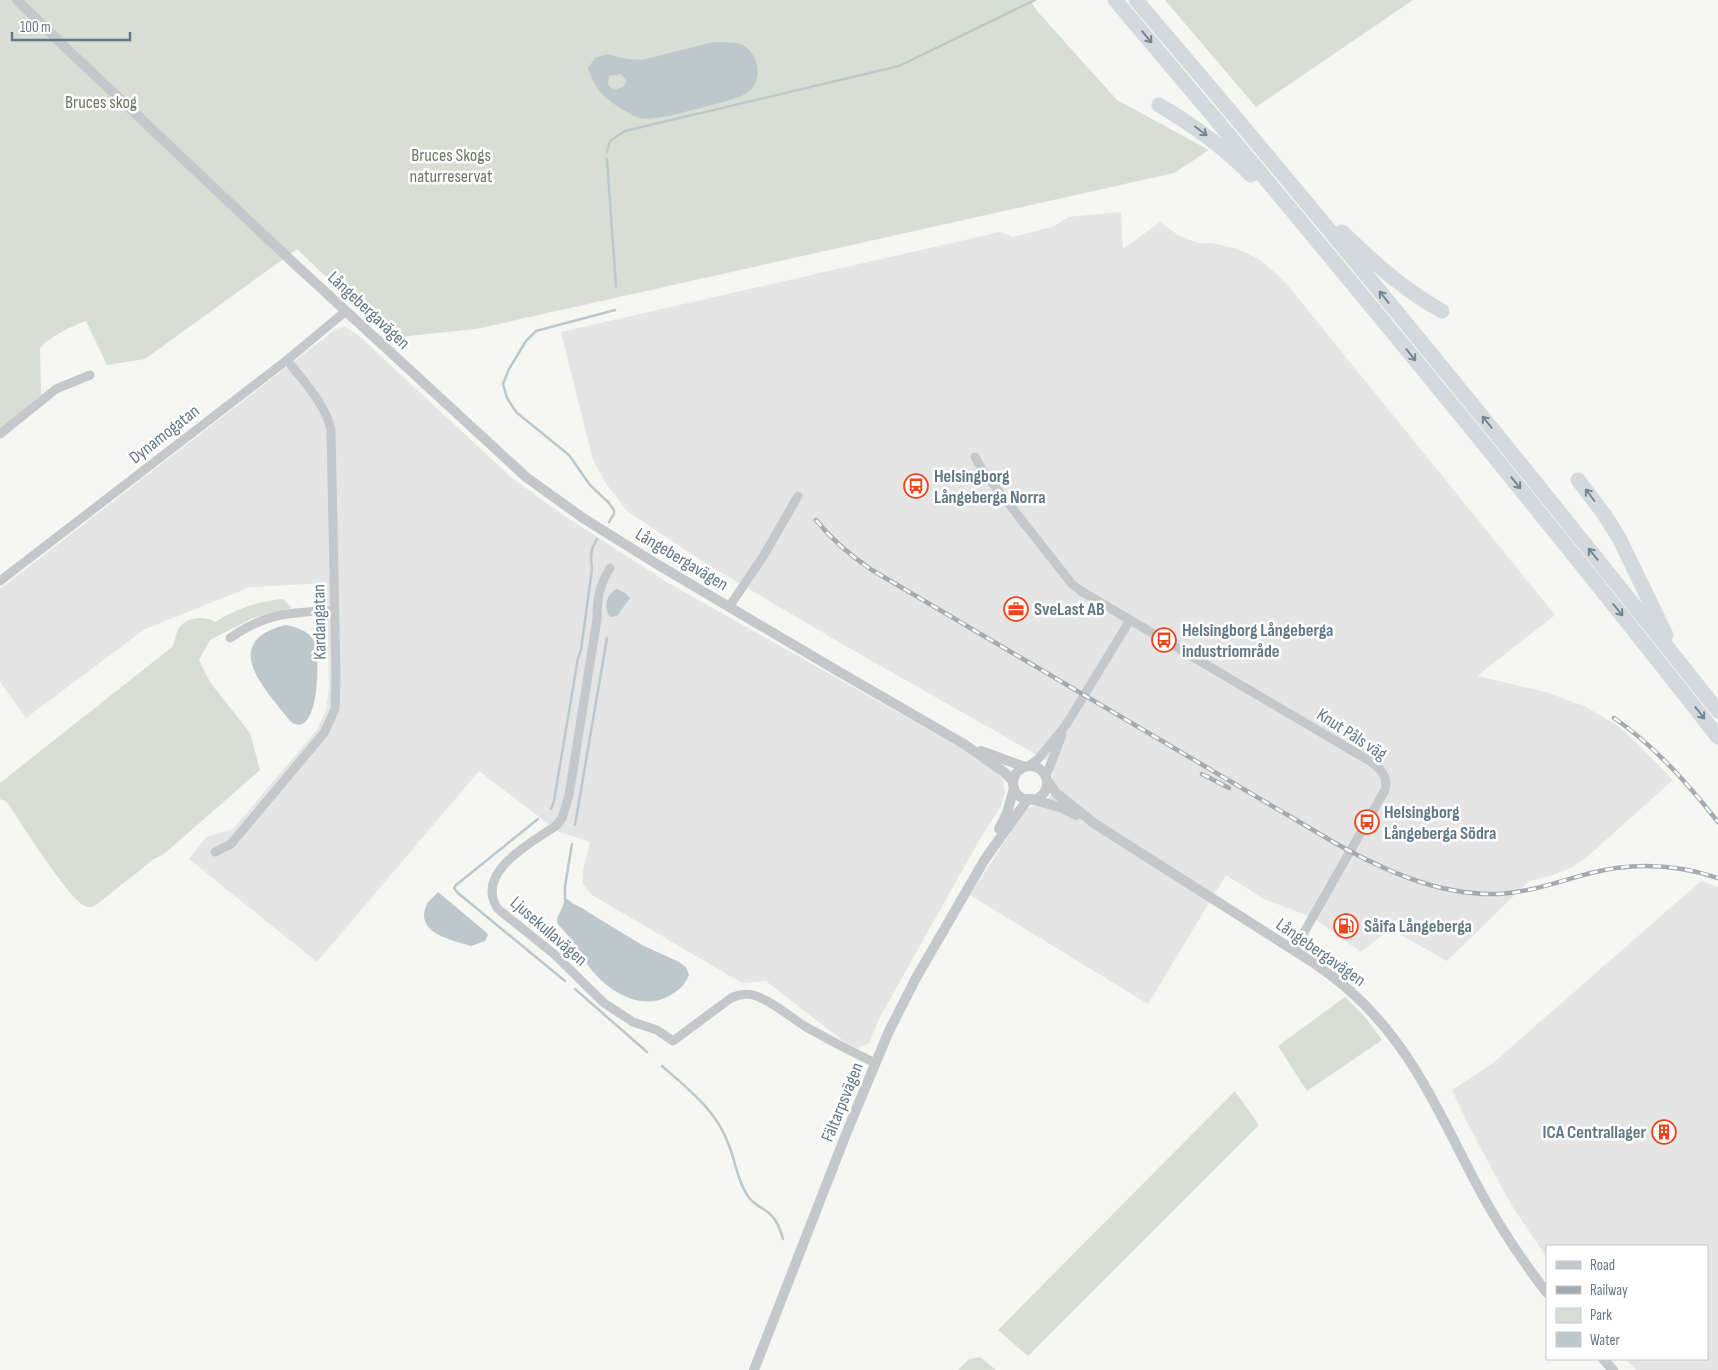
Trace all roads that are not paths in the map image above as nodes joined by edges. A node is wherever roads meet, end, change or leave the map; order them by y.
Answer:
1 (17, 0) edge
2 (1115, 0) edge
3 (1136, 0) edge
4 (1160, 105) dead end
5 (1279, 170) junction
6 (1325, 250) junction
7 (1442, 311) dead end
8 (346, 312) junction
9 (287, 360) junction
10 (90, 375) dead end
11 (0, 434) edge
12 (975, 457) dead end
13 (1578, 480) dead end
14 (798, 496) dead end
15 (610, 568) dead end
16 (0, 581) edge
17 (729, 607) junction
18 (335, 610) junction
19 (1130, 620) junction
20 (230, 638) dead end
21 (1678, 661) junction
22 (1718, 711) edge
23 (1066, 725) junction
24 (1718, 737) edge
25 (964, 744) junction
26 (1027, 766) junction
27 (1046, 778) junction
28 (1014, 784) junction
29 (1030, 799) junction
30 (1095, 824) junction
31 (215, 852) dead end
32 (985, 859) junction
33 (1294, 950) junction
34 (875, 1063) junction
35 (1546, 1292) edge
36 (1604, 1360) edge
37 (754, 1370) edge
38 (1613, 1370) edge

1 - 8 street, Långebergavägen
2 -> 6 highway
3 - 5 highway
4 -> 6 highway
5 - 7 highway
21 -> 5 highway
6 -> 24 highway
8 - 9 street, Dynamogatan
8 - 17 street, Långebergavägen
9 - 16 street, Dynamogatan
9 - 18 street, Kardangatan
10 - 11 street
12 - 19 street, Knut Påls väg
21 -> 13 highway
14 - 17 street, Långebergavägen
15 - 34 street, Ljusekullavägen
17 - 25 street, Långebergavägen
18 - 20 street
18 - 31 street, Kardangatan
19 - 23 street
19 - 33 street, Knut Påls väg
21 - 22 highway
23 - 26 street
23 - 27 street
25 - 26 street, Långebergavägen
25 - 28 street, Långebergavägen
26 - 27 street
26 - 28 street
27 - 29 street
27 - 30 street, Långebergavägen
28 - 29 street
28 - 32 street, Fältarpsvägen
29 - 30 street, Långebergavägen
29 - 32 street, Fältarpsvägen
30 - 33 street, Långebergavägen
32 - 34 street, Fältarpsvägen
33 - 35 street, Långebergavägen
34 - 37 street, Fältarpsvägen
36 - 38 street

